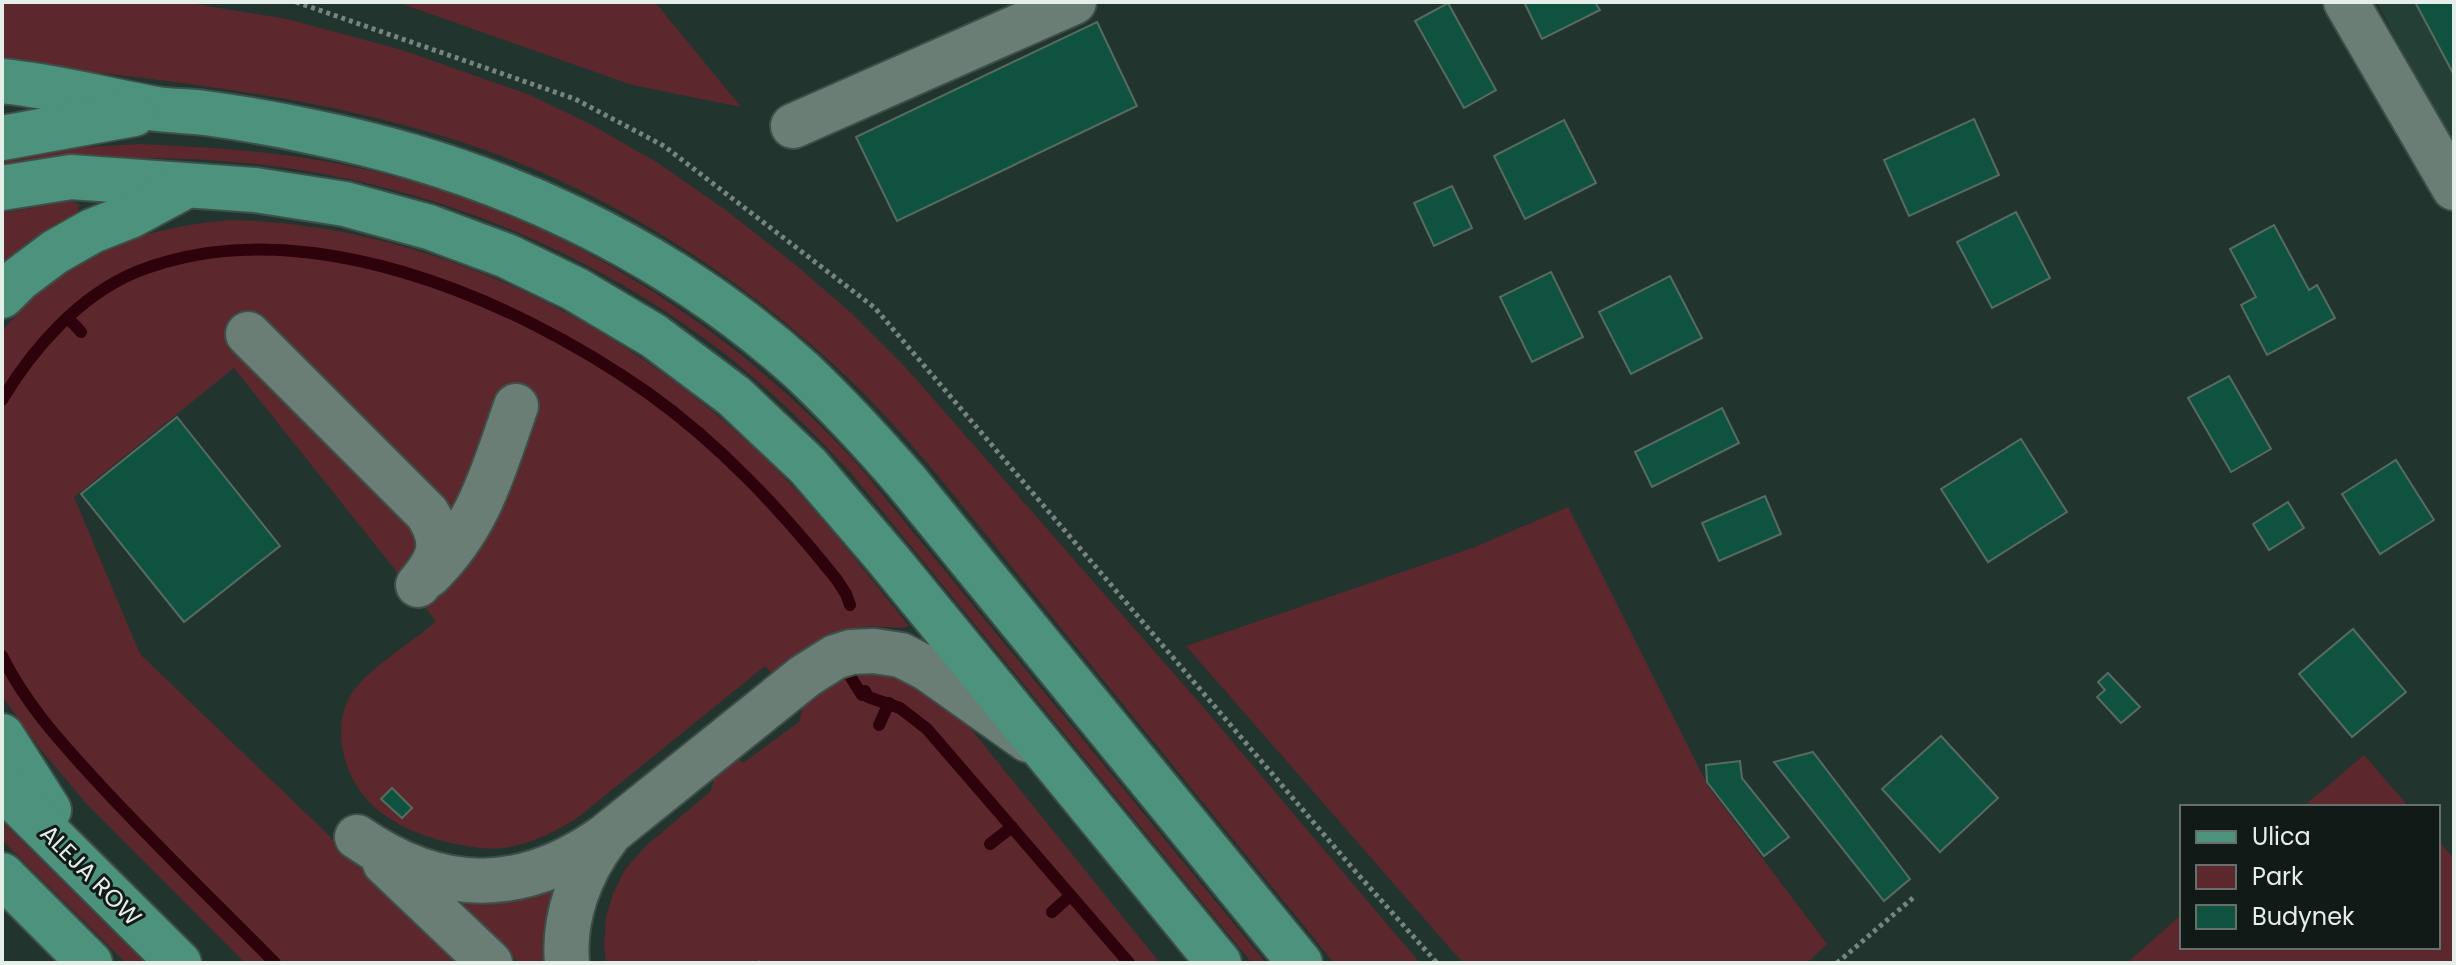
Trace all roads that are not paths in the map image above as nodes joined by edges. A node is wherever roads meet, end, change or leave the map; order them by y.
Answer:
1 (1074, 2) edge
2 (2346, 2) edge
3 (2, 81) edge
4 (160, 109) junction
5 (793, 126) dead end
6 (2, 138) edge
7 (184, 187) junction
8 (2, 188) edge
9 (2454, 188) edge
10 (2, 296) edge
11 (248, 334) dead end
12 (516, 406) dead end
13 (2, 736) edge
14 (1049, 756) junction
15 (2, 787) edge
16 (617, 827) junction
17 (2, 875) edge
18 (92, 876) junction
19 (90, 963) edge
20 (179, 963) edge
21 (490, 963) edge
22 (567, 963) edge
23 (1219, 963) edge
24 (1300, 963) edge

1 - 5 street
2 - 9 street
3 - 4 main road
4 - 6 main road
4 - 24 main road
7 - 8 main road
7 - 10 main road
7 - 14 main road
11 - 12 street
13 - 18 main road
14 - 16 street
14 - 23 main road
15 - 18 main road, ALEJA ROW
16 - 21 street
16 - 22 street
17 - 19 main road
18 - 20 main road, ALEJA ROW

